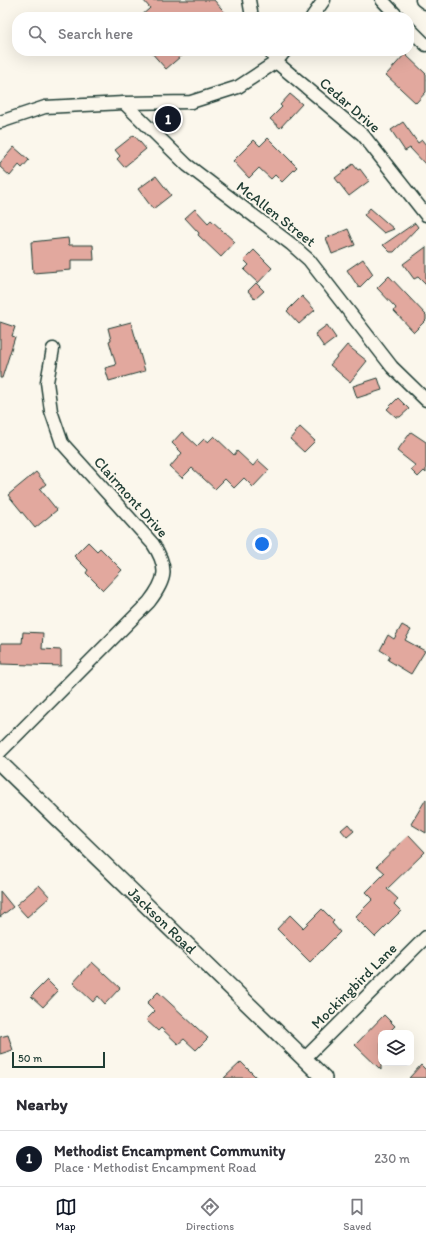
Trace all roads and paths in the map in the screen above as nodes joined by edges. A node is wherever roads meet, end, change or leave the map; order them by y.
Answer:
1 (249, 0) edge
2 (324, 0) edge
3 (382, 0) edge
4 (422, 0) edge
5 (426, 3) edge
6 (251, 12) edge
7 (316, 12) edge
8 (393, 12) edge
9 (414, 33) edge
10 (426, 45) edge
11 (273, 56) edge
12 (281, 56) edge
13 (276, 62) junction
14 (124, 103) junction
15 (0, 122) edge
16 (426, 215) edge
17 (53, 349) dead end
18 (426, 400) edge
19 (0, 752) edge
20 (0, 763) edge
21 (426, 937) edge
22 (304, 1058) junction
23 (324, 1078) edge

1 - 6 street
2 - 7 street
3 - 8 street
4 - 5 street
9 - 10 street
11 - 13 street
12 - 13 street
13 - 14 street
13 - 16 street, Cedar Drive
14 - 15 street
14 - 18 street, McAllen Street
17 - 19 street, Clairmont Drive
20 - 22 street, Jackson Road
21 - 22 street, Mockingbird Lane
22 - 23 street, Jackson Road

